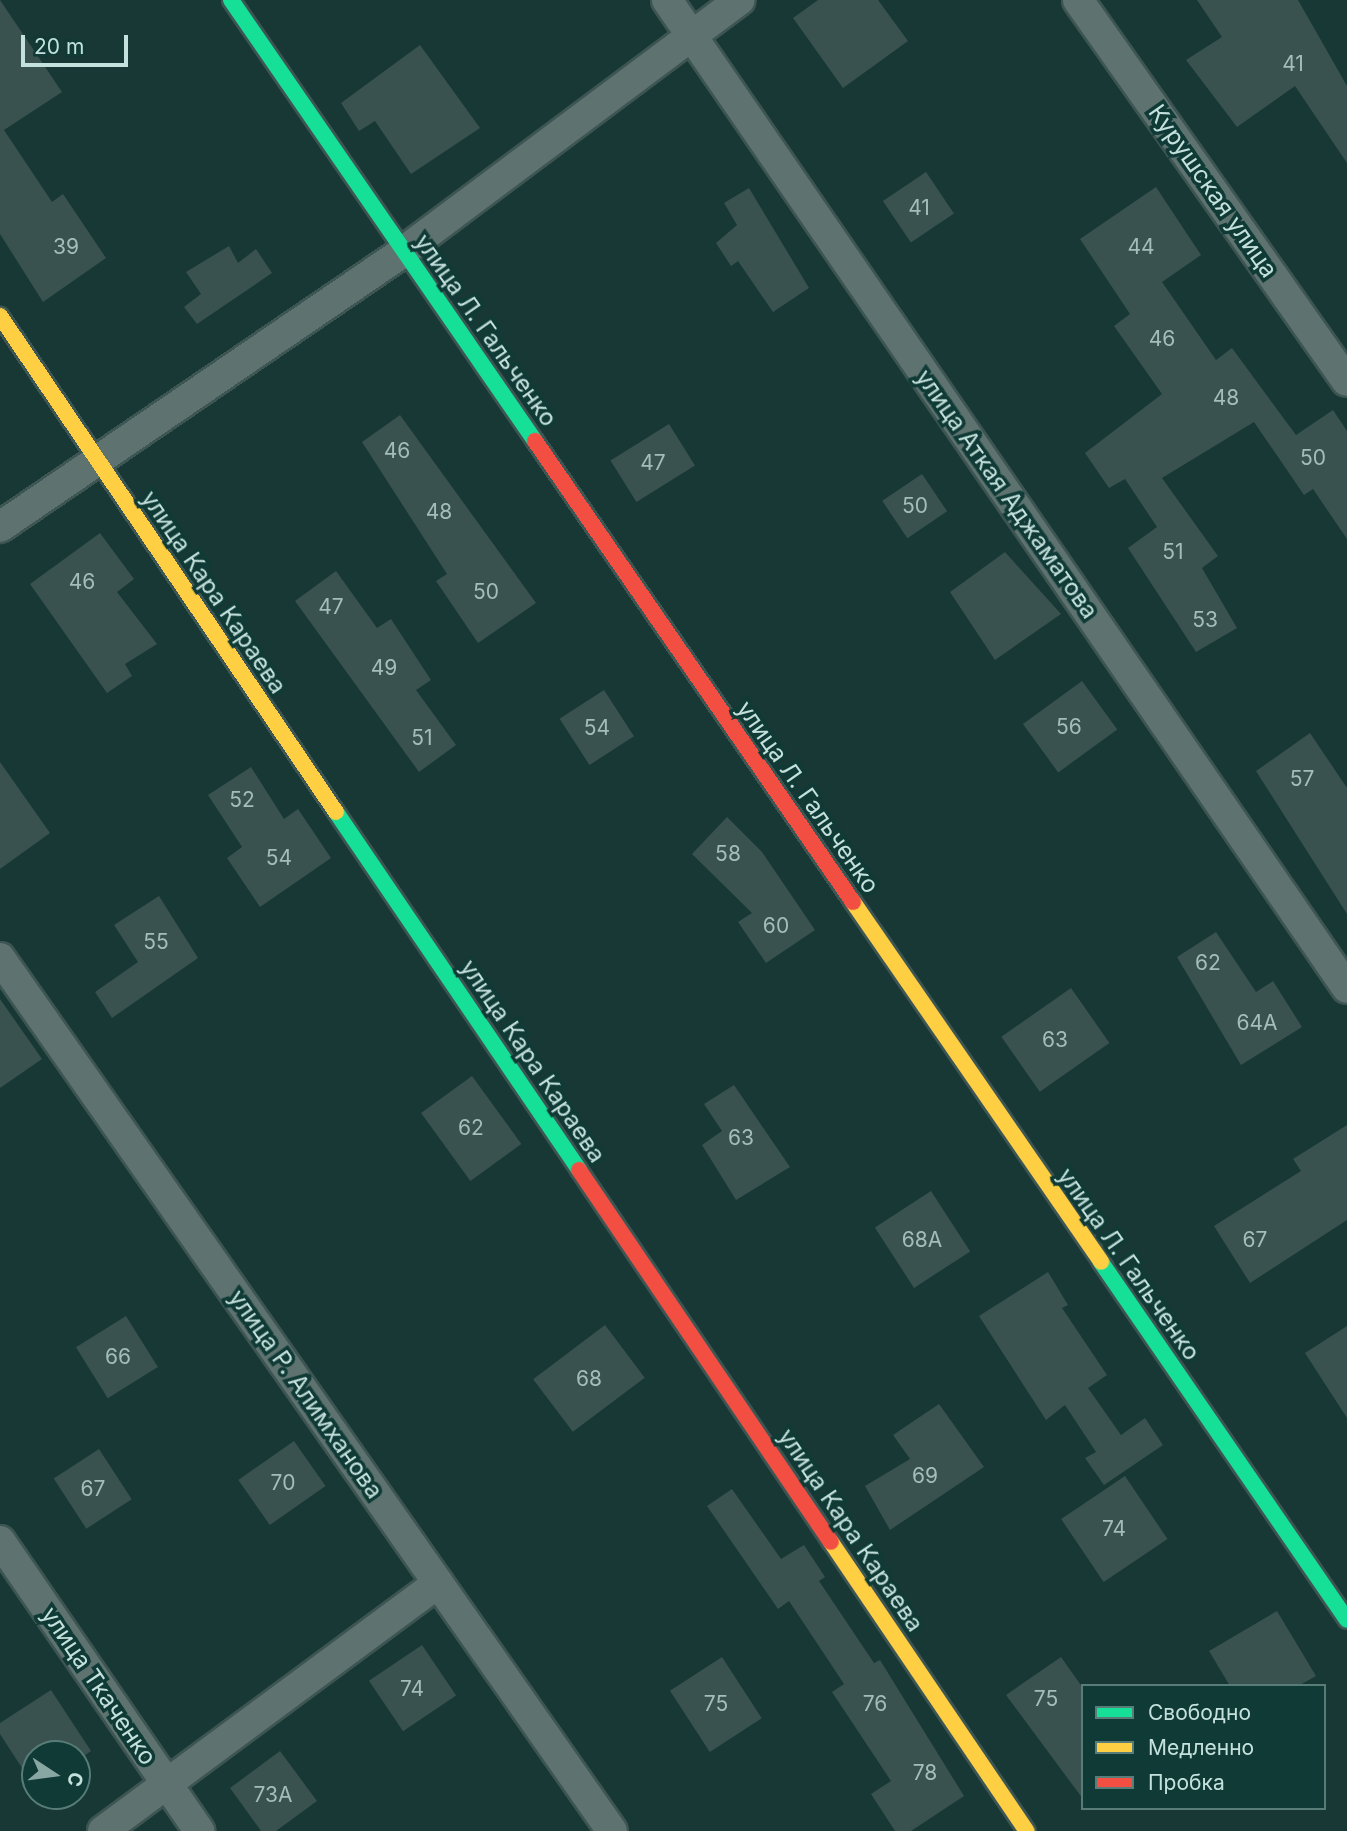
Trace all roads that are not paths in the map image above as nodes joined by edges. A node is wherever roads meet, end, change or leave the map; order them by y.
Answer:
1 (231, 0) edge
2 (667, 0) edge
3 (739, 0) edge
4 (1078, 0) edge
5 (692, 36) junction
6 (404, 251) junction
7 (0, 316) edge
8 (1347, 381) edge
9 (99, 462) junction
10 (0, 527) edge
11 (0, 958) edge
12 (1347, 988) edge
13 (0, 1541) edge
14 (438, 1583) junction
15 (1347, 1620) edge
16 (166, 1784) junction
17 (103, 1831) edge
18 (199, 1831) edge
19 (612, 1831) edge
20 (1027, 1831) edge

1 - 6 street, улица Л. Гальченко
2 - 5 street, улица Аткая Аджаматова
3 - 5 street
4 - 8 street, Курушская улица
5 - 6 street
5 - 12 street, улица Аткая Аджаматова
6 - 9 street
6 - 15 street, улица Л. Гальченко
7 - 9 street, улица Кара Караева
9 - 10 street
9 - 20 street, улица Кара Караева
11 - 14 street, улица Р. Алимханова
13 - 16 street, улица Ткаченко
14 - 16 street
14 - 19 street, улица Р. Алимханова
16 - 17 street
16 - 18 street, улица Ткаченко

